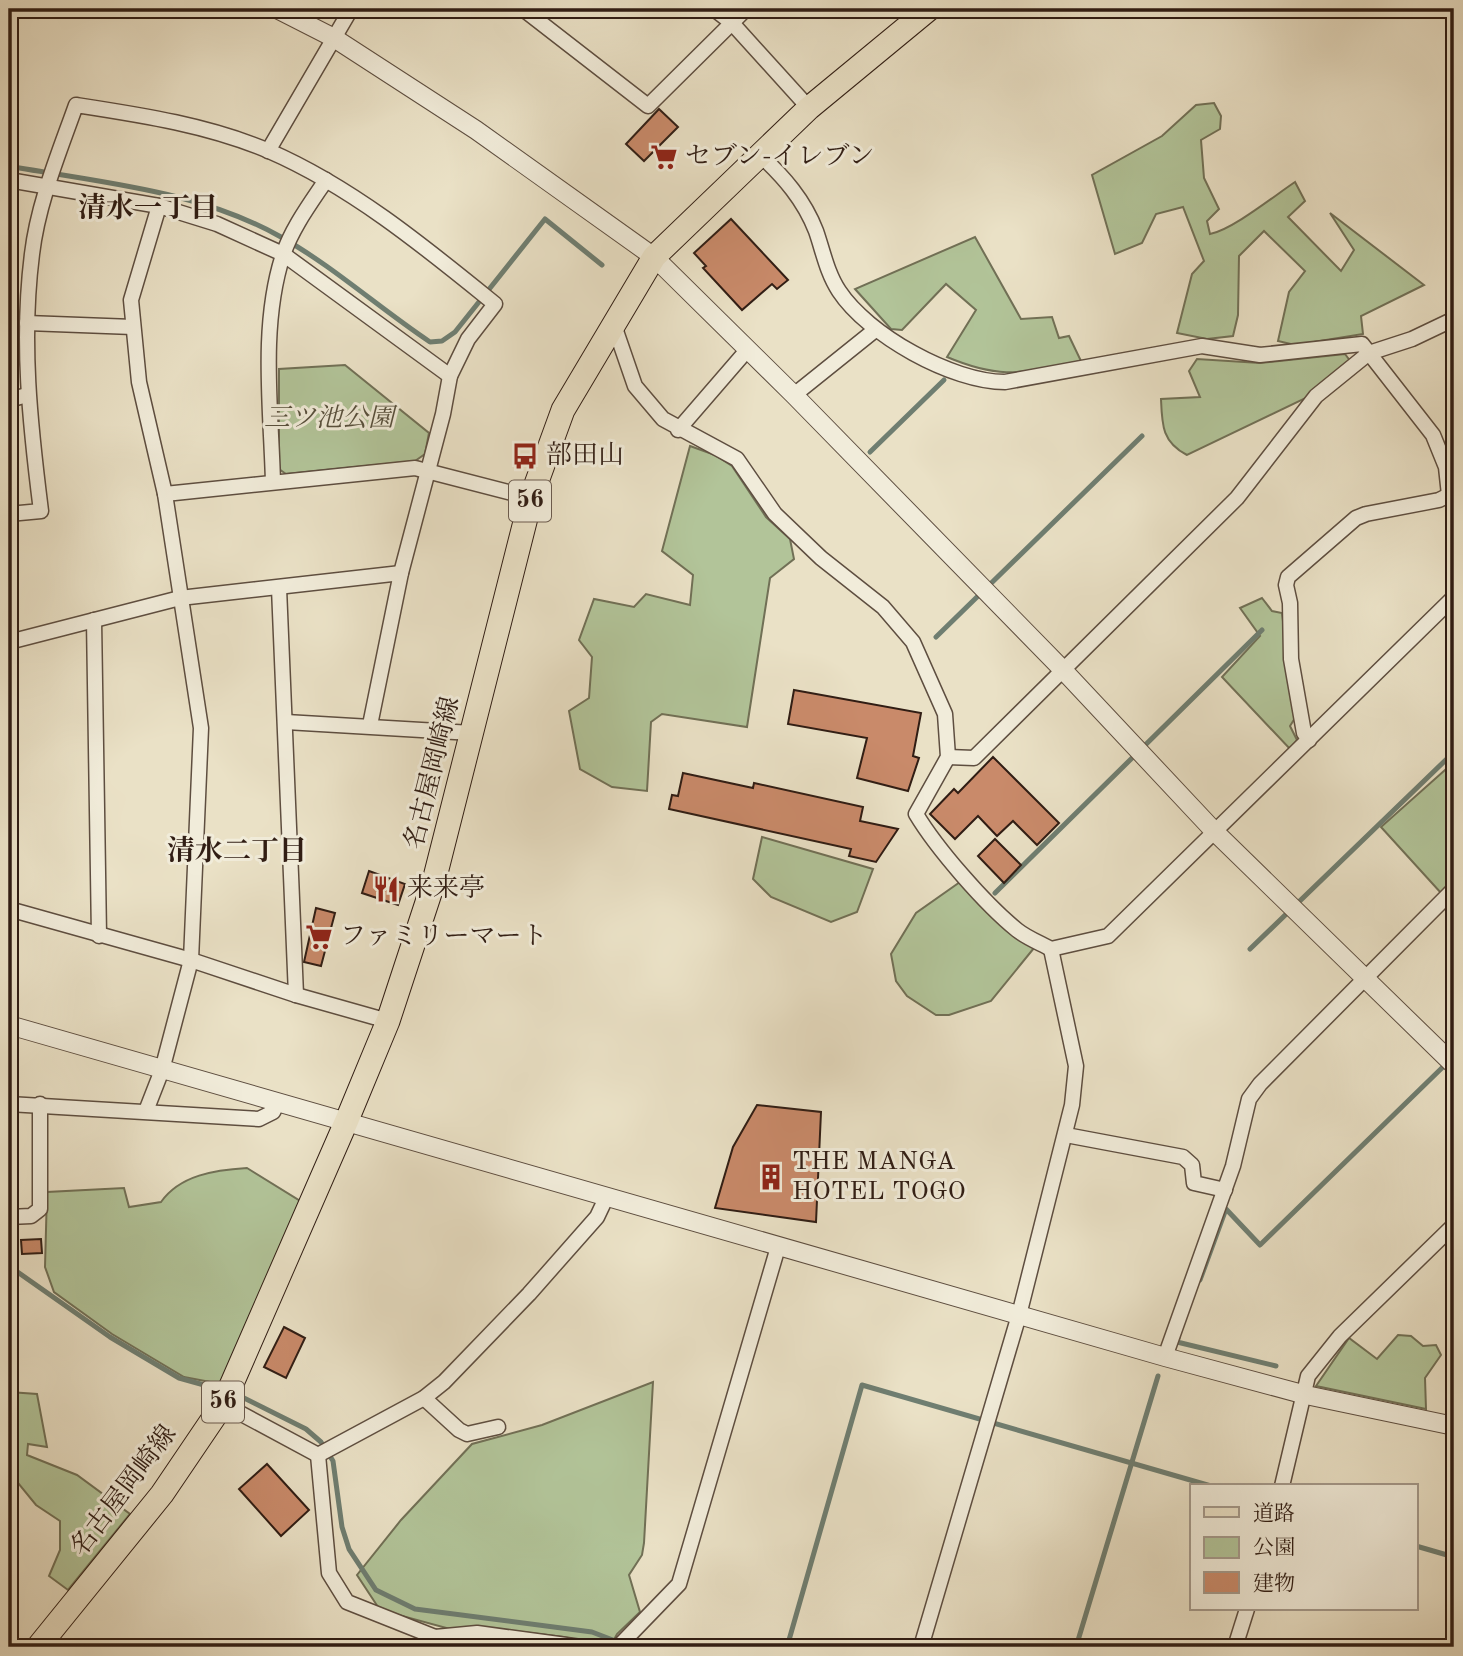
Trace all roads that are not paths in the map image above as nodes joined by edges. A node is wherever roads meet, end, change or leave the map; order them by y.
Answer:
1 (277, 9) edge
2 (351, 9) edge
3 (523, 9) edge
4 (715, 9) edge
5 (746, 9) edge
6 (929, 9) edge
7 (732, 23) junction
8 (334, 38) junction
9 (809, 108) junction
10 (268, 151) junction
11 (759, 154) junction
12 (9, 180) edge
13 (326, 180) junction
14 (47, 185) junction
15 (159, 206) junction
16 (283, 254) junction
17 (654, 257) junction
18 (1454, 319) edge
19 (27, 323) junction
20 (133, 327) junction
21 (615, 328) junction
22 (875, 330) junction
23 (748, 349) junction
24 (1369, 353) junction
25 (450, 376) junction
26 (27, 395) junction
27 (794, 395) junction
28 (9, 400) edge
29 (678, 430) junction
30 (429, 469) junction
31 (273, 482) junction
32 (165, 494) junction
33 (1452, 495) edge
34 (531, 498) junction
35 (9, 514) edge
36 (401, 573) junction
37 (279, 589) junction
38 (1454, 597) edge
39 (180, 598) junction
40 (94, 620) junction
41 (9, 642) edge
42 (1064, 671) junction
43 (286, 722) junction
44 (370, 725) junction
45 (472, 733) junction
46 (1309, 740) junction
47 (948, 757) junction
48 (1215, 832) junction
49 (1454, 889) edge
50 (9, 909) edge
51 (99, 936) junction
52 (1051, 949) junction
53 (191, 960) junction
54 (1366, 978) junction
55 (296, 995) junction
56 (388, 1021) junction
57 (9, 1025) edge
58 (1454, 1065) edge
59 (162, 1070) junction
60 (278, 1101) junction
61 (9, 1104) edge
62 (40, 1104) junction
63 (146, 1111) junction
64 (347, 1120) junction
65 (1066, 1135) junction
66 (1225, 1189) junction
67 (606, 1198) junction
68 (9, 1217) edge
69 (1454, 1225) edge
70 (778, 1247) junction
71 (1019, 1315) junction
72 (1165, 1357) junction
73 (1306, 1395) junction
74 (424, 1398) junction
75 (223, 1404) junction
76 (498, 1426) dead end
77 (1454, 1426) edge
78 (318, 1455) junction
79 (1283, 1484) edge
80 (1247, 1610) edge
81 (440, 1642) edge
82 (38, 1647) edge
83 (581, 1647) edge
84 (618, 1647) edge
85 (921, 1647) edge
86 (1235, 1647) edge

1 - 8 street
2 - 8 street
3 - 7 street
4 - 7 street
5 - 7 street
6 - 9 main road, 名古屋岡崎線 / 56
7 - 9 street
8 - 10 street
8 - 17 street
9 - 11 main road, 名古屋岡崎線 / 56
10 - 13 street
10 - 14 street
11 - 17 main road, 名古屋岡崎線 / 56
11 - 22 street
12 - 14 street
13 - 16 street
13 - 25 street
14 - 15 street
14 - 19 street
15 - 16 street
15 - 20 street
16 - 25 street
16 - 31 street
17 - 21 main road, 名古屋岡崎線 / 56
17 - 23 street
18 - 24 street
19 - 20 street
19 - 26 street
20 - 32 street
21 - 29 street
21 - 34 main road, 名古屋岡崎線 / 56
22 - 24 street
22 - 27 street
23 - 27 street
23 - 29 street
24 - 33 street
24 - 42 street
25 - 30 street
26 - 28 street
26 - 35 street
27 - 42 street
29 - 47 street
30 - 31 street
30 - 34 street
30 - 36 street
31 - 32 street
32 - 39 street
33 - 46 street
34 - 45 main road, 名古屋岡崎線 / 56
36 - 37 street
36 - 44 street
37 - 39 street
37 - 43 street
38 - 46 street
39 - 40 street
39 - 53 street
40 - 41 street
40 - 51 street
42 - 47 street
42 - 48 street
43 - 44 street
43 - 55 street
44 - 45 street
45 - 56 main road, 名古屋岡崎線 / 56
46 - 48 street
47 - 52 street
48 - 52 street
48 - 54 street
49 - 54 street
50 - 51 street
51 - 53 street
52 - 65 street
53 - 55 street
53 - 59 street
54 - 58 street
54 - 66 street
55 - 56 street
56 - 64 main road, 名古屋岡崎線 / 56
57 - 59 street
59 - 60 street
59 - 63 street
60 - 63 street
60 - 64 street
61 - 62 street
62 - 63 street
62 - 68 street
64 - 67 street
64 - 75 main road, 名古屋岡崎線 / 56
65 - 66 street
65 - 71 street
66 - 72 street
67 - 70 street
67 - 74 street
69 - 73 street
70 - 71 street
70 - 84 street
71 - 72 street
71 - 85 street
72 - 73 street
73 - 77 street
73 - 79 street
74 - 76 street
74 - 78 street
75 - 78 street
75 - 82 main road, 名古屋岡崎線 / 56
78 - 81 street
80 - 86 street
81 - 83 street

